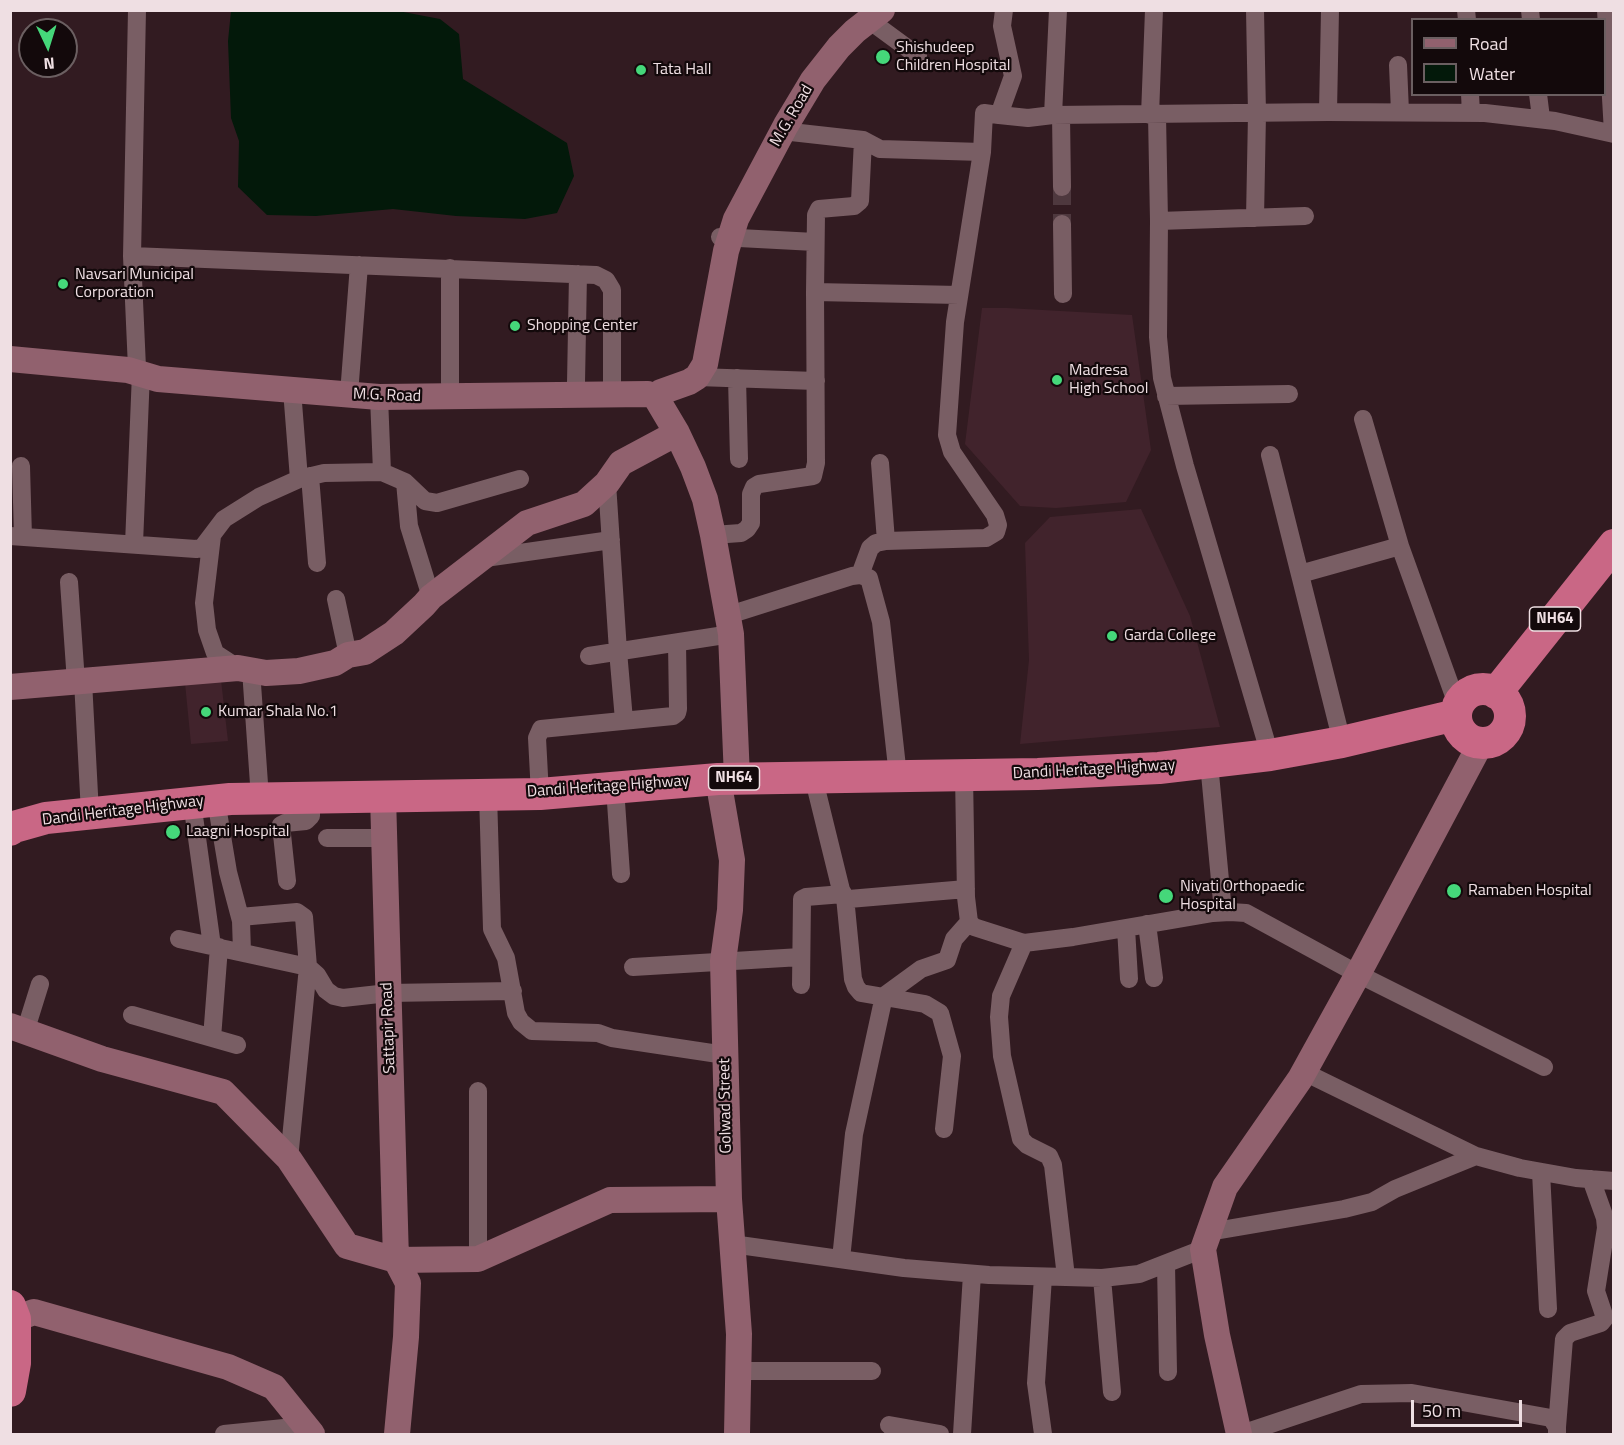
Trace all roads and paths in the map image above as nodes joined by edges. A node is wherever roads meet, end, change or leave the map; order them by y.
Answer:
1 (137, 10) edge
2 (1004, 10) edge
3 (1058, 10) edge
4 (1154, 10) edge
5 (1256, 10) edge
6 (1330, 10) edge
7 (1606, 10) edge
8 (872, 14) edge
9 (918, 56) dead end
10 (1398, 65) dead end
11 (1470, 96) edge
12 (1538, 96) edge
13 (1328, 112) junction
14 (1400, 112) junction
15 (1471, 113) junction
16 (1257, 114) junction
17 (999, 115) junction
18 (1057, 115) junction
19 (1154, 115) junction
20 (1541, 118) junction
21 (782, 132) junction
22 (1611, 137) edge
23 (863, 140) junction
24 (982, 152) junction
25 (1062, 187) tunnel mouth
26 (1305, 216) dead end
27 (1255, 218) junction
28 (1159, 221) junction
29 (1062, 224) tunnel mouth
30 (725, 238) junction
31 (815, 242) junction
32 (132, 256) junction
33 (359, 265) junction
34 (450, 268) junction
35 (578, 274) junction
36 (815, 292) junction
37 (1063, 294) dead end
38 (959, 295) junction
39 (704, 347) junction
40 (10, 359) edge
41 (135, 370) junction
42 (697, 377) junction
43 (737, 378) junction
44 (350, 381) junction
45 (816, 381) junction
46 (450, 383) junction
47 (576, 383) junction
48 (612, 383) junction
49 (654, 389) junction
50 (292, 390) junction
51 (1289, 394) dead end
52 (1166, 396) junction
53 (379, 397) junction
54 (1363, 419) dead end
55 (677, 433) junction
56 (1270, 455) dead end
57 (739, 459) dead end
58 (880, 463) dead end
59 (21, 466) dead end
60 (382, 472) junction
61 (304, 478) junction
62 (520, 480) dead end
63 (405, 482) junction
64 (607, 483) junction
65 (212, 534) junction
66 (713, 535) junction
67 (17, 536) edge
68 (610, 540) junction
69 (886, 540) junction
70 (134, 544) junction
71 (1614, 544) edge
72 (1400, 546) junction
73 (479, 559) junction
74 (317, 563) dead end
75 (1300, 574) junction
76 (860, 575) junction
77 (1614, 577) edge
78 (69, 582) dead end
79 (431, 597) junction
80 (336, 599) dead end
81 (730, 625) junction
82 (677, 643) junction
83 (618, 651) junction
84 (348, 655) junction
85 (588, 656) dead end
86 (244, 669) junction
87 (80, 681) junction
88 (10, 687) edge
89 (1499, 696) junction
90 (1457, 711) junction
91 (624, 720) junction
92 (1342, 742) junction
93 (1481, 743) junction
94 (1270, 755) junction
95 (1209, 763) junction
96 (964, 774) junction
97 (813, 776) junction
98 (898, 776) junction
99 (727, 778) junction
100 (615, 788) junction
101 (488, 794) junction
102 (540, 794) junction
103 (383, 796) junction
104 (311, 797) junction
105 (260, 798) junction
106 (204, 801) junction
107 (90, 813) junction
108 (12, 827) edge
109 (327, 838) dead end
110 (384, 838) junction
111 (621, 874) dead end
112 (286, 881) dead end
113 (966, 890) junction
114 (844, 896) junction
115 (1224, 912) junction
116 (240, 917) junction
117 (969, 922) junction
118 (1147, 924) junction
119 (1126, 928) junction
120 (179, 939) dead end
121 (1024, 942) junction
122 (215, 946) junction
123 (242, 952) junction
124 (801, 957) junction
125 (723, 961) junction
126 (308, 967) junction
127 (633, 967) dead end
128 (1359, 974) junction
129 (1154, 978) dead end
130 (1129, 979) dead end
131 (39, 984) dead end
132 (801, 986) dead end
133 (513, 991) junction
134 (387, 993) junction
135 (884, 996) junction
136 (132, 1015) dead end
137 (18, 1029) edge
138 (212, 1038) junction
139 (237, 1045) dead end
140 (725, 1054) junction
141 (1544, 1067) dead end
142 (1304, 1072) junction
143 (478, 1091) dead end
144 (944, 1129) dead end
145 (1476, 1156) junction
146 (289, 1159) junction
147 (1541, 1172) junction
148 (1591, 1179) junction
149 (1614, 1181) edge
150 (729, 1199) junction
151 (1206, 1241) junction
152 (732, 1244) junction
153 (478, 1259) junction
154 (841, 1259) junction
155 (396, 1260) junction
156 (1166, 1263) junction
157 (972, 1274) junction
158 (1043, 1277) junction
159 (1066, 1277) junction
160 (1102, 1278) junction
161 (1548, 1309) dead end
162 (12, 1315) edge
163 (738, 1371) junction
164 (872, 1371) dead end
165 (1168, 1372) dead end
166 (10, 1391) edge
167 (1113, 1392) dead end
168 (889, 1425) dead end
169 (308, 1430) edge
170 (1557, 1431) edge
171 (224, 1434) edge
172 (397, 1434) edge
173 (737, 1434) edge
174 (940, 1434) edge
175 (962, 1434) edge
176 (1043, 1434) edge
177 (1240, 1434) edge

1 - 32 street
2 - 17 street
3 - 18 street
4 - 19 street
5 - 16 street
6 - 13 street
7 - 22 street
8 - 9 street
8 - 21 street, M.G. Road
8 - 30 street, M.G. Road
10 - 14 street
11 - 15 street
12 - 20 street
13 - 14 street
13 - 16 street
14 - 15 street
15 - 20 street
16 - 19 street
16 - 27 street
17 - 18 street
17 - 24 street
18 - 19 street
18 - 25 street
19 - 28 street
20 - 22 street
21 - 23 street
21 - 30 street, M.G. Road
23 - 24 street
23 - 31 street
24 - 38 street
26 - 27 street
27 - 28 street
28 - 52 street
29 - 37 street
30 - 31 street
30 - 39 street, M.G. Road
31 - 36 street
32 - 33 street
32 - 41 street
33 - 34 street
33 - 44 street
34 - 35 street
34 - 46 street
35 - 47 street
35 - 48 street
36 - 38 street
36 - 45 street
38 - 69 street
39 - 42 street, M.G. Road
39 - 49 street, M.G. Road
40 - 41 street, M.G. Road
41 - 44 street, M.G. Road
41 - 50 street, M.G. Road
41 - 70 street
42 - 43 street
42 - 49 street, M.G. Road
43 - 45 street
43 - 57 street
44 - 46 street, M.G. Road
45 - 66 street
46 - 47 street, M.G. Road
47 - 48 street, M.G. Road
48 - 49 street, M.G. Road
49 - 53 street, M.G. Road
49 - 55 street, Golwad Street
50 - 53 street, M.G. Road
50 - 61 street
51 - 52 street
52 - 94 street
53 - 60 street
54 - 72 street
55 - 64 street
55 - 66 street, Golwad Street
56 - 75 street
58 - 69 street
59 - 67 street
60 - 61 street
60 - 63 street
61 - 65 street
61 - 74 street
62 - 63 street
63 - 79 street
64 - 68 street
64 - 73 street
65 - 70 street
65 - 86 street
66 - 81 street, Golwad Street
67 - 70 street
68 - 73 street
68 - 83 street
69 - 76 street
71 - 89 highway, NH64
72 - 75 street
72 - 90 street
73 - 79 street
75 - 92 street
76 - 81 street
76 - 98 street
77 - 89 highway, NH64
78 - 87 street
79 - 84 street
80 - 84 street
81 - 82 street
81 - 99 street, Golwad Street
82 - 83 street
82 - 91 street
83 - 85 street
83 - 91 street
84 - 86 street
86 - 87 street
86 - 105 street
87 - 88 street
87 - 107 street
89 - 90 highway, NH64
89 - 93 highway
90 - 92 highway, Dandi Heritage Highway / NH64
90 - 93 highway
91 - 102 street
92 - 94 highway, Dandi Heritage Highway / NH64
93 - 128 street
94 - 95 highway, Dandi Heritage Highway / NH64
95 - 96 highway, Dandi Heritage Highway / NH64
95 - 115 street
96 - 98 highway, Dandi Heritage Highway / NH64
96 - 113 street
97 - 98 highway, Dandi Heritage Highway / NH64
97 - 99 highway, Dandi Heritage Highway / NH64
97 - 114 street
99 - 100 highway, Dandi Heritage Highway / NH64
99 - 125 street, Golwad Street
100 - 102 highway, Dandi Heritage Highway / NH64
100 - 111 street
101 - 102 highway, Dandi Heritage Highway / NH64
101 - 103 highway, Dandi Heritage Highway / NH64
101 - 133 street
103 - 104 highway, Dandi Heritage Highway / NH64
103 - 110 street, Sattapir Road
104 - 105 highway, Dandi Heritage Highway / NH64
104 - 112 street
105 - 106 highway, Dandi Heritage Highway / NH64
106 - 107 highway, Dandi Heritage Highway / NH64
106 - 116 street
106 - 122 street
107 - 108 highway, Dandi Heritage Highway / NH64
109 - 110 street
110 - 134 street, Sattapir Road
113 - 114 street
113 - 117 street
114 - 124 street
114 - 135 street
115 - 118 street
115 - 128 street
116 - 123 street
116 - 126 street
117 - 121 street
117 - 135 street
118 - 119 street
118 - 129 street
119 - 121 street
119 - 130 street
120 - 122 street
121 - 159 street
122 - 123 street
122 - 138 street
123 - 126 street
124 - 125 street
124 - 132 street
125 - 127 street
125 - 140 street, Golwad Street
126 - 134 street
126 - 146 street
128 - 141 street
128 - 142 street
131 - 137 street
133 - 134 street
133 - 140 street
134 - 155 street, Sattapir Road
135 - 144 street
135 - 154 street
136 - 138 street
137 - 146 street
138 - 139 street
140 - 150 street, Golwad Street
142 - 145 street
142 - 151 street
143 - 153 street
145 - 147 street
145 - 151 street
146 - 155 street
147 - 148 street
147 - 161 street
148 - 149 street
148 - 170 street
150 - 152 street, Golwad Street
150 - 153 street
151 - 156 street
151 - 177 street
152 - 154 street
152 - 163 street, Golwad Street
153 - 155 street
154 - 157 street
155 - 172 street
156 - 160 street
156 - 165 street
157 - 158 street
157 - 175 street
158 - 159 street
158 - 176 street
159 - 160 street
160 - 167 street
162 - 166 highway
162 - 169 street
163 - 164 street
163 - 173 street, Golwad Street
168 - 174 street
169 - 171 street
170 - 177 street

